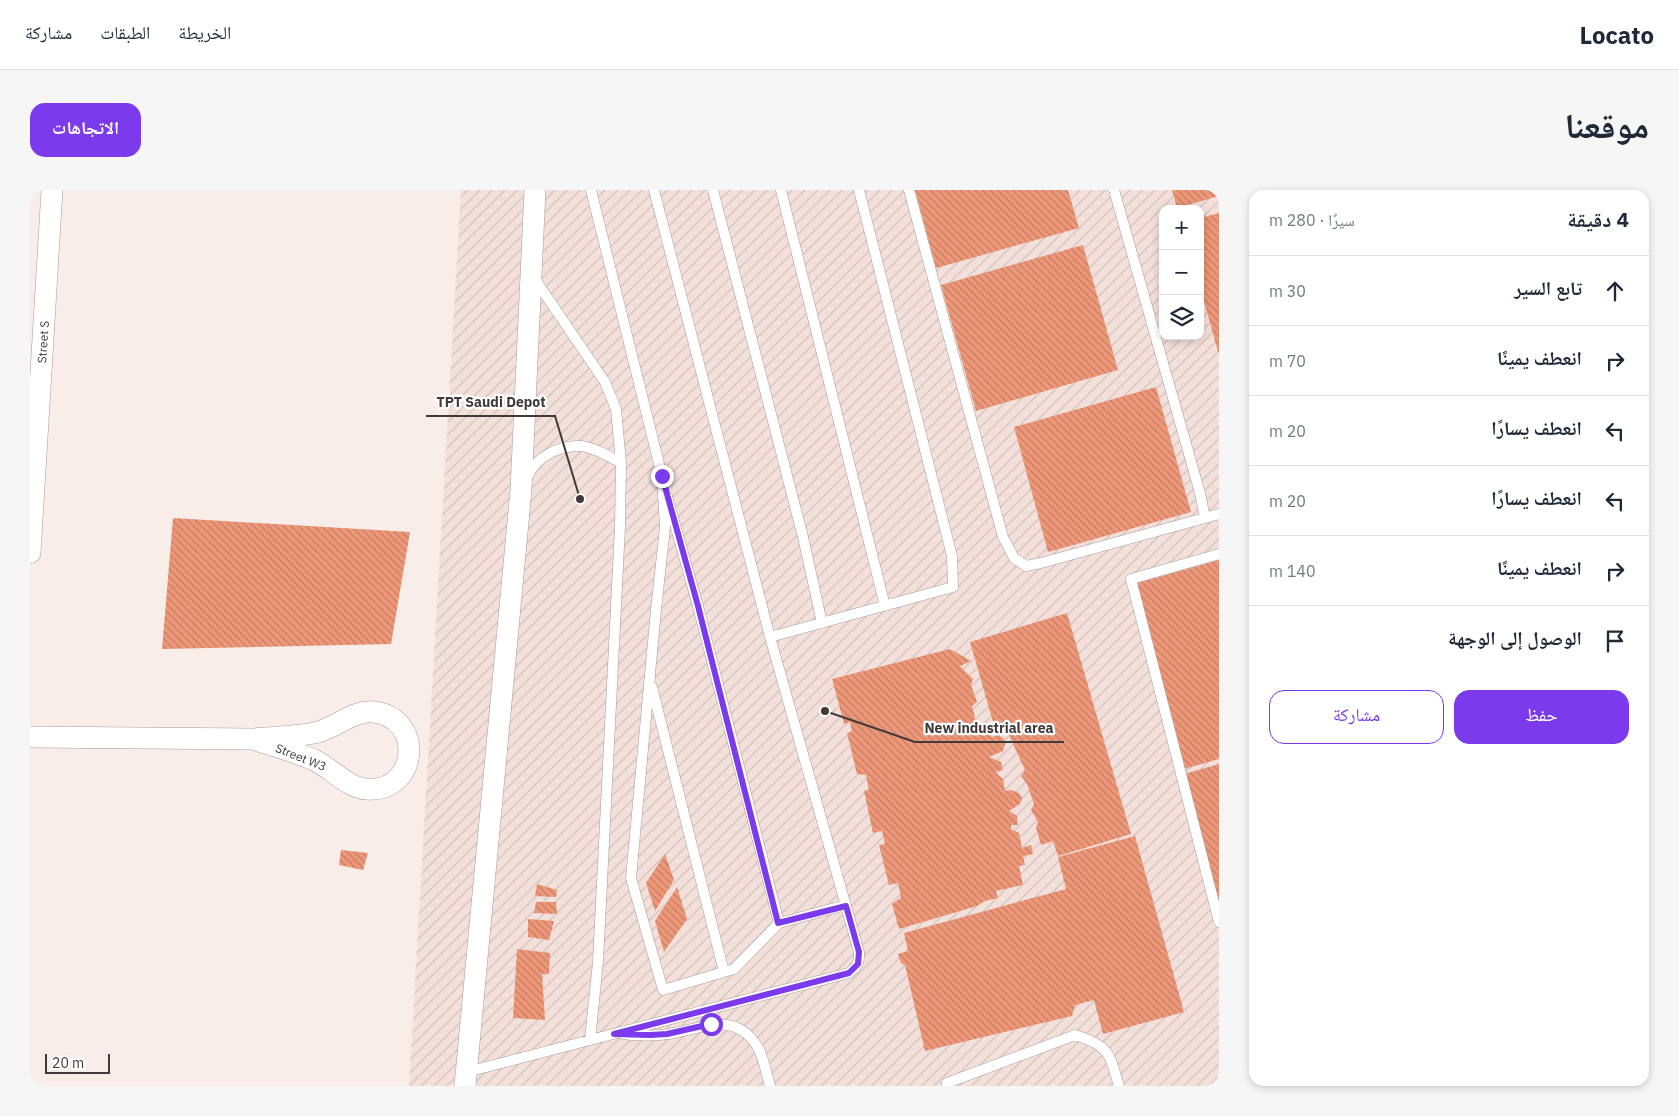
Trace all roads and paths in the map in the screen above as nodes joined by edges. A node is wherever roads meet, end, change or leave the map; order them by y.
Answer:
1 (52, 190) edge
2 (535, 190) edge
3 (591, 190) edge
4 (654, 190) edge
5 (713, 190) edge
6 (782, 190) edge
7 (859, 190) edge
8 (909, 190) edge
9 (1114, 190) edge
10 (532, 275) junction
11 (621, 463) junction
12 (662, 476) junction
13 (522, 490) junction
14 (1219, 514) edge
15 (1205, 518) junction
16 (30, 553) edge
17 (1219, 554) edge
18 (885, 606) junction
19 (822, 623) junction
20 (770, 637) junction
21 (649, 678) junction
22 (30, 737) edge
23 (253, 739) junction
24 (846, 906) junction
25 (1219, 922) edge
26 (778, 923) junction
27 (724, 972) junction
28 (614, 1034) junction
29 (590, 1040) junction
30 (466, 1079) edge
31 (770, 1086) edge
32 (947, 1086) edge
33 (1119, 1086) edge

1 - 16 street, Street S
2 - 10 street
3 - 12 lane
4 - 20 lane
5 - 19 lane
6 - 18 lane
7 - 18 lane
8 - 15 lane
9 - 15 lane
10 - 11 lane
10 - 13 street
11 - 13 lane
11 - 29 lane
12 - 21 lane
12 - 26 lane
13 - 30 street
14 - 15 lane
17 - 25 lane
18 - 19 lane
19 - 20 lane
20 - 24 lane
21 - 27 lane
21 - 27 lane
22 - 23 street, Street W3
23 - 23 street, Street W3
24 - 26 lane
24 - 28 lane
26 - 27 lane
28 - 29 lane
28 - 31 lane
29 - 30 lane
32 - 33 lane

